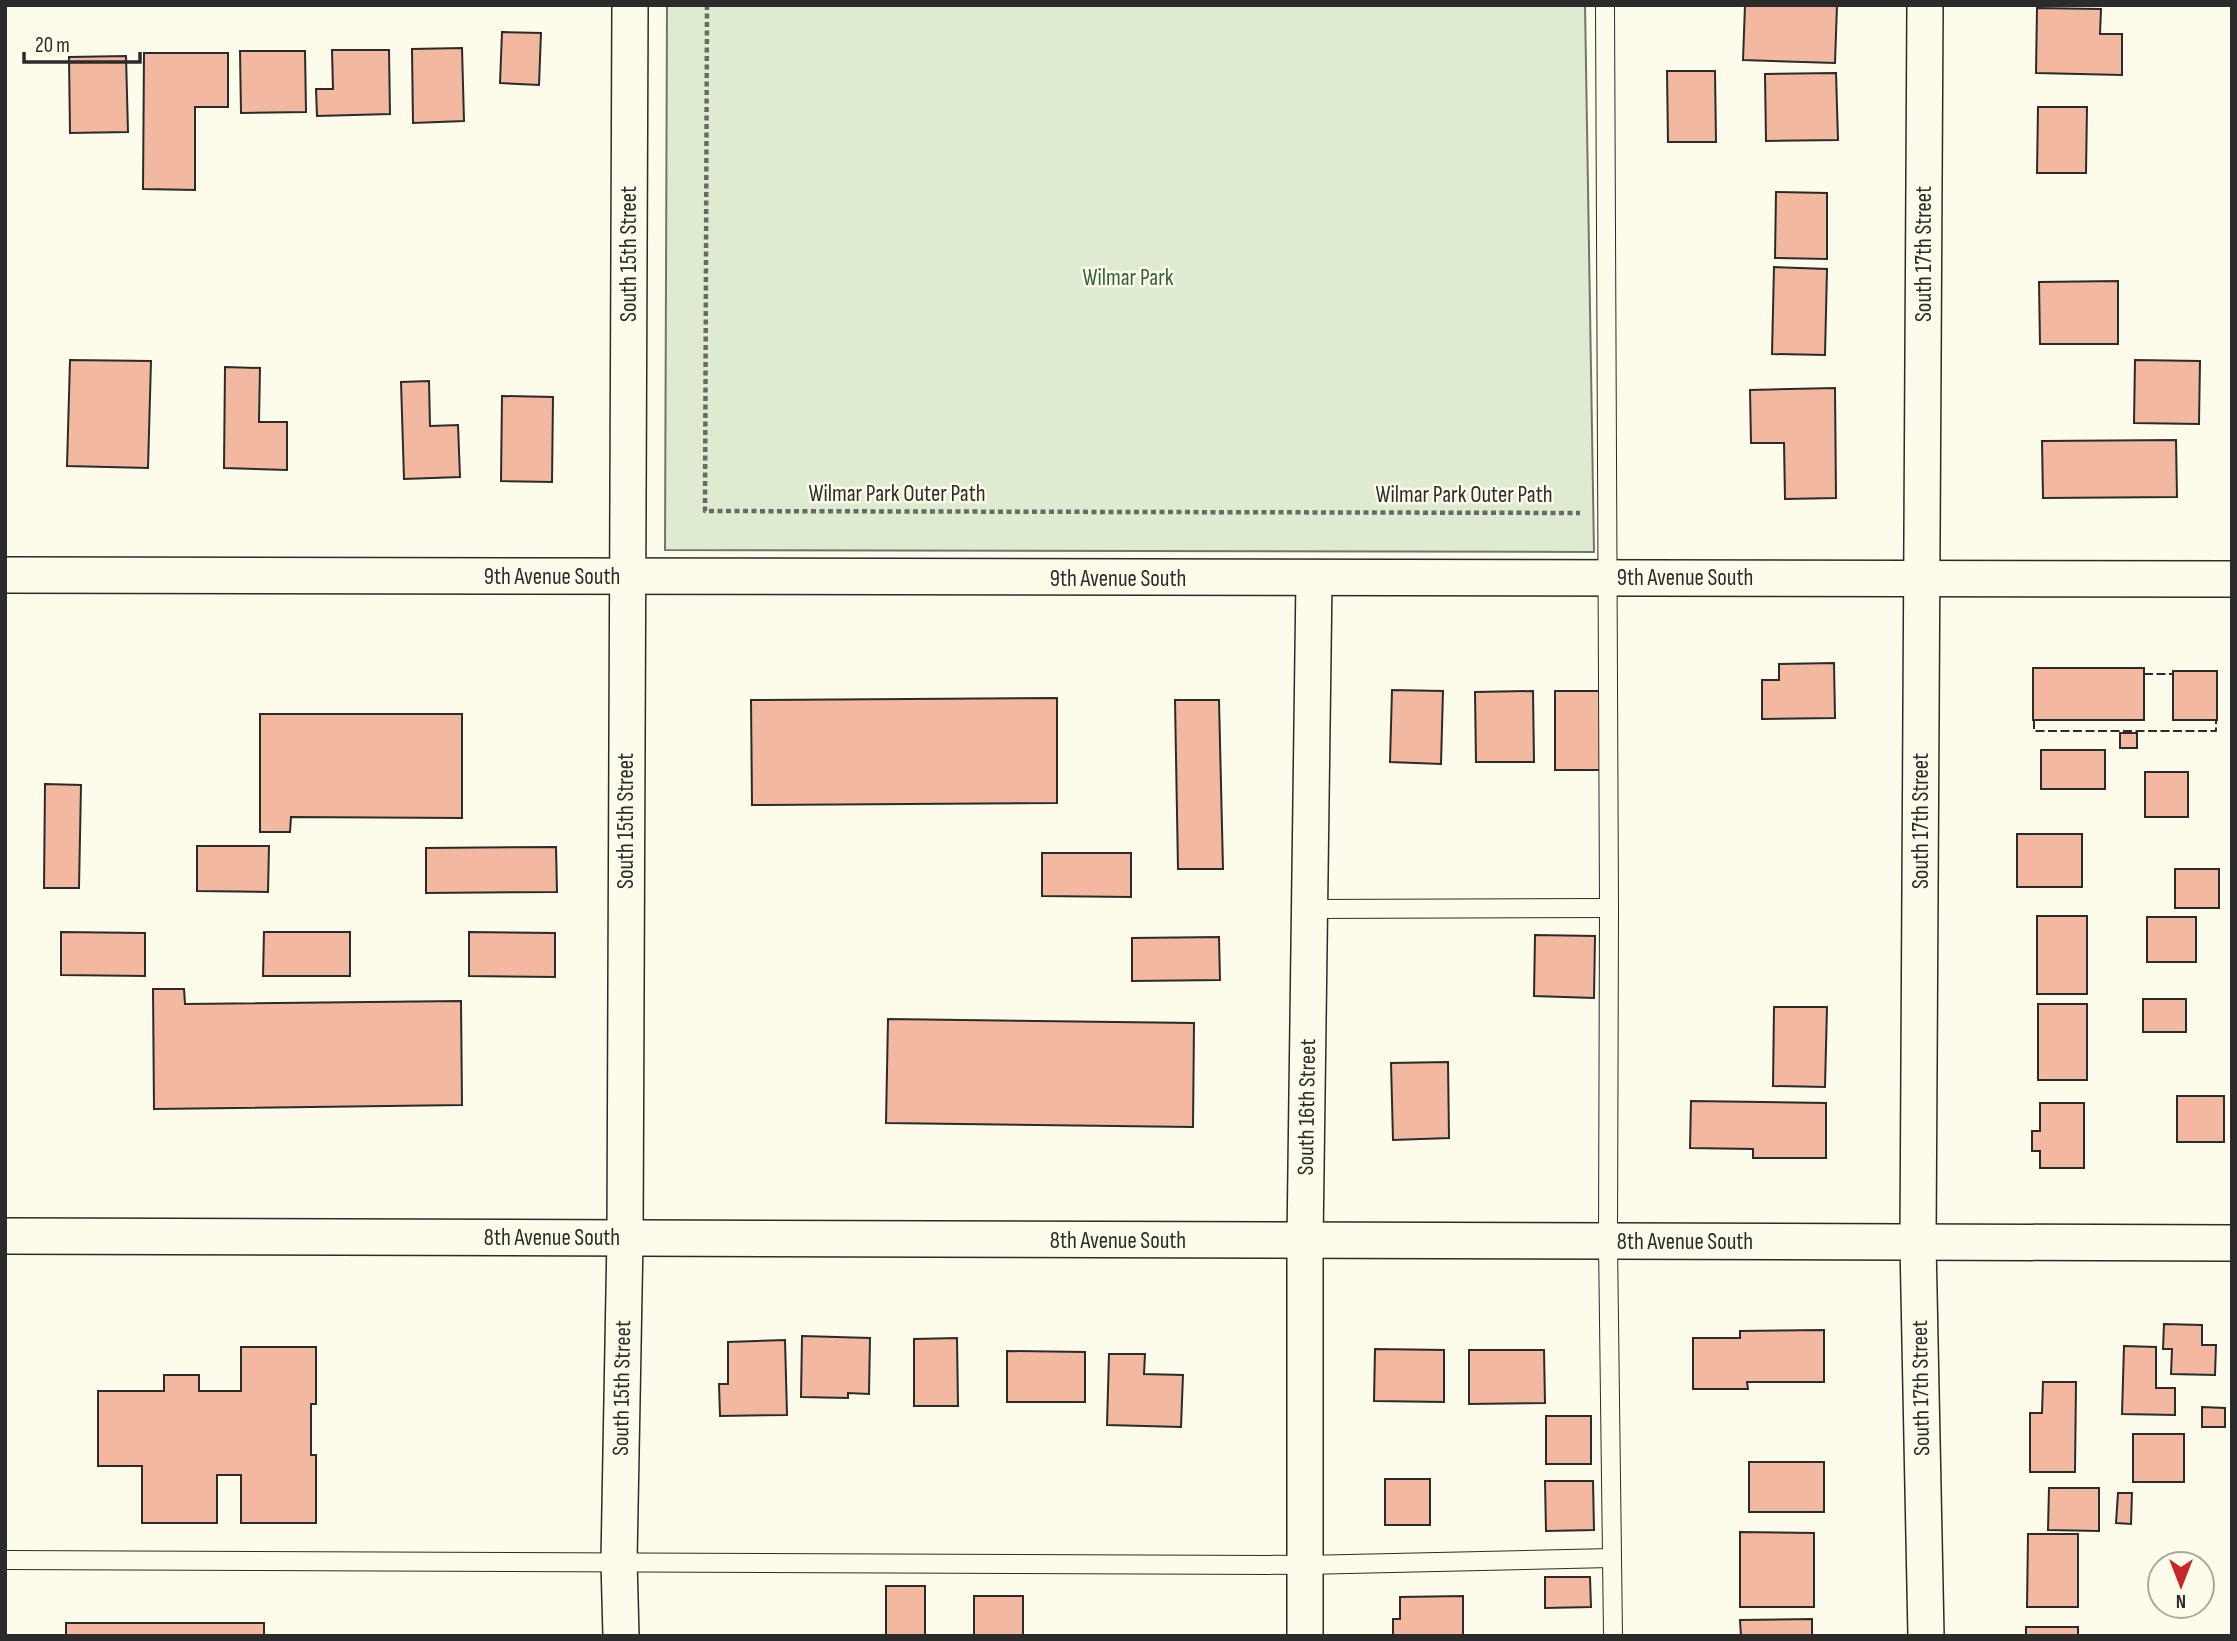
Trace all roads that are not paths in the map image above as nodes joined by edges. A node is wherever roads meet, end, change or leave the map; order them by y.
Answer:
1 (630, 5) edge
2 (1605, 5) edge
3 (1925, 5) edge
4 (5, 575) edge
5 (627, 577) junction
6 (1607, 578) junction
7 (1923, 578) junction
8 (1314, 579) junction
9 (2232, 579) edge
10 (1609, 908) junction
11 (1310, 909) junction
12 (5, 1236) edge
13 (625, 1238) junction
14 (1306, 1242) junction
15 (1608, 1242) junction
16 (1918, 1243) junction
17 (2232, 1243) edge
18 (1611, 1558) junction
19 (5, 1560) edge
20 (619, 1561) junction
21 (1304, 1565) junction
22 (621, 1636) edge
23 (1305, 1636) edge
24 (1612, 1636) edge
25 (1926, 1636) edge

1 - 5 street, South 15th Street
2 - 6 lane
3 - 7 street, South 17th Street
4 - 5 street, 9th Avenue South
5 - 8 street, 9th Avenue South
5 - 13 street, South 15th Street
6 - 7 street, 9th Avenue South
6 - 8 street, 9th Avenue South
6 - 10 lane
7 - 9 street, 9th Avenue South
7 - 16 street, South 17th Street
8 - 11 street, South 16th Street
10 - 11 lane
10 - 15 lane
11 - 14 street, South 16th Street
12 - 13 street, 8th Avenue South
13 - 14 street, 8th Avenue South
13 - 20 street, South 15th Street
14 - 15 street, 8th Avenue South
14 - 21 street, South 16th Street
15 - 16 street, 8th Avenue South
15 - 18 lane
16 - 17 street, 8th Avenue South
16 - 25 street, South 17th Street
18 - 21 lane
18 - 24 lane
19 - 20 lane
20 - 21 lane
20 - 22 street, South 15th Street
21 - 23 street, South 16th Street

